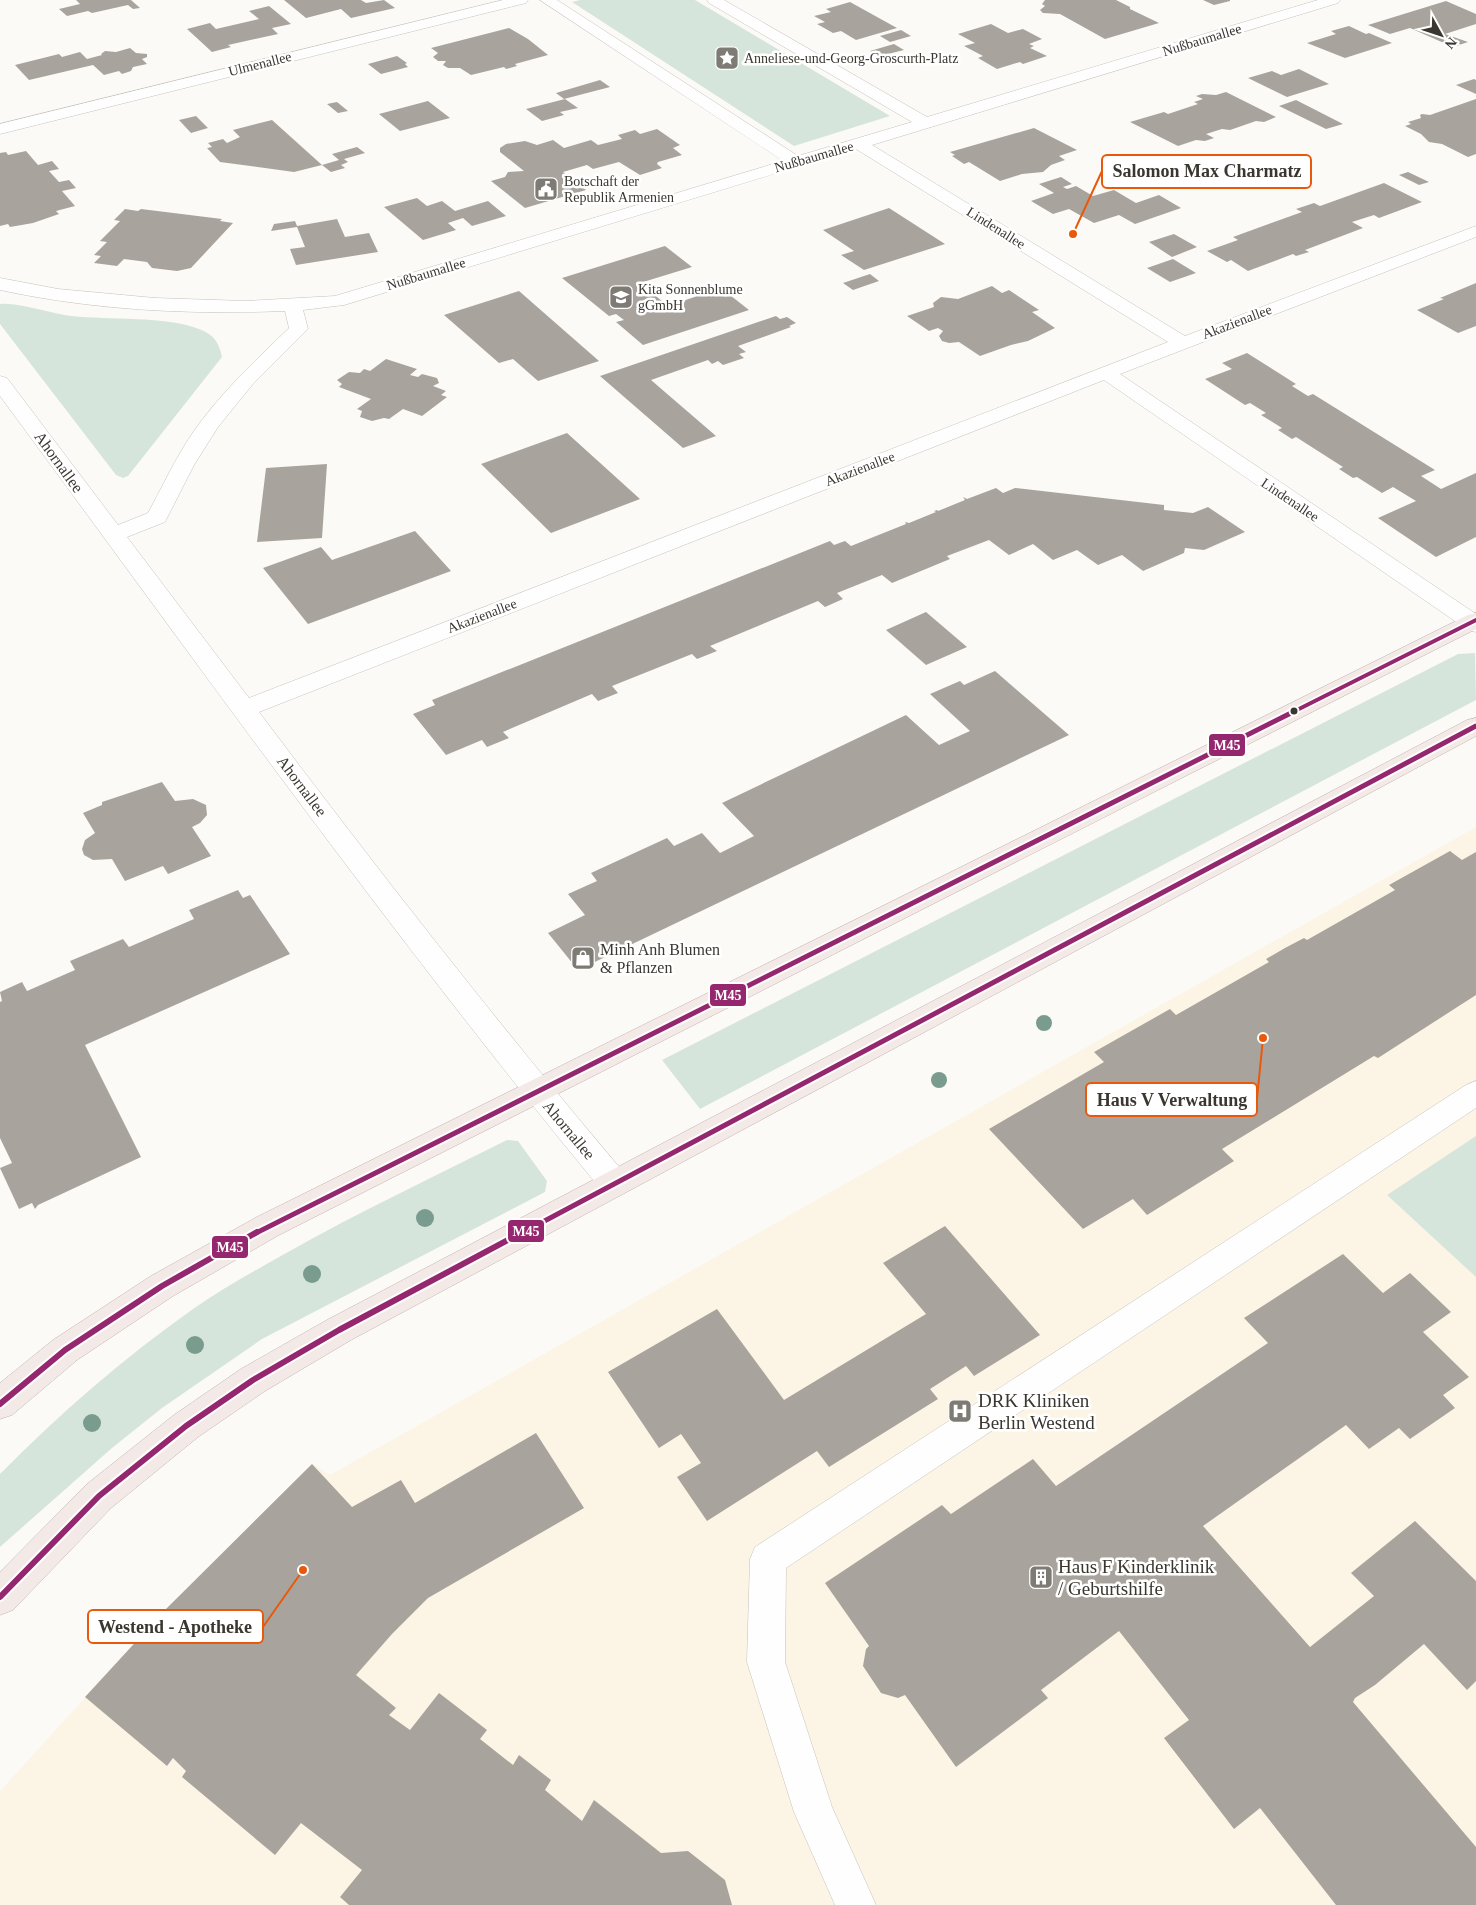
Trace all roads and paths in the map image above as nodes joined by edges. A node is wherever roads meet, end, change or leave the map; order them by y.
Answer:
1 (521, 0) edge
2 (547, 0) edge
3 (714, 0) edge
4 (1333, 0) edge
5 (927, 124) junction
6 (0, 128) edge
7 (859, 144) junction
8 (796, 162) junction
9 (1476, 231) edge
10 (0, 284) edge
11 (293, 306) junction
12 (1183, 343) junction
13 (1106, 373) junction
14 (0, 382) edge
15 (113, 535) junction
16 (1475, 623) edge
17 (244, 709) junction
18 (1476, 726) edge
19 (537, 1091) junction
20 (1476, 1092) edge
21 (614, 1183) junction
22 (0, 1404) edge
23 (0, 1597) edge
24 (856, 1905) edge

1 - 6 street, Ulmenallee
2 - 8 street
3 - 5 street
4 - 5 street, Nußbaumallee
5 - 7 street, Nußbaumallee
7 - 8 street, Nußbaumallee
7 - 12 street, Lindenallee
8 - 11 street, Nußbaumallee
9 - 12 street, Akazienallee
10 - 11 street, Nußbaumallee
11 - 15 street
12 - 13 street, Akazienallee
13 - 16 street, Lindenallee
13 - 17 street, Akazienallee
14 - 15 street, Ahornallee
15 - 17 street, Ahornallee
16 - 19 main road
17 - 19 street, Ahornallee
18 - 21 main road
19 - 21 street, Ahornallee
19 - 22 main road
20 - 24 street
21 - 23 main road

